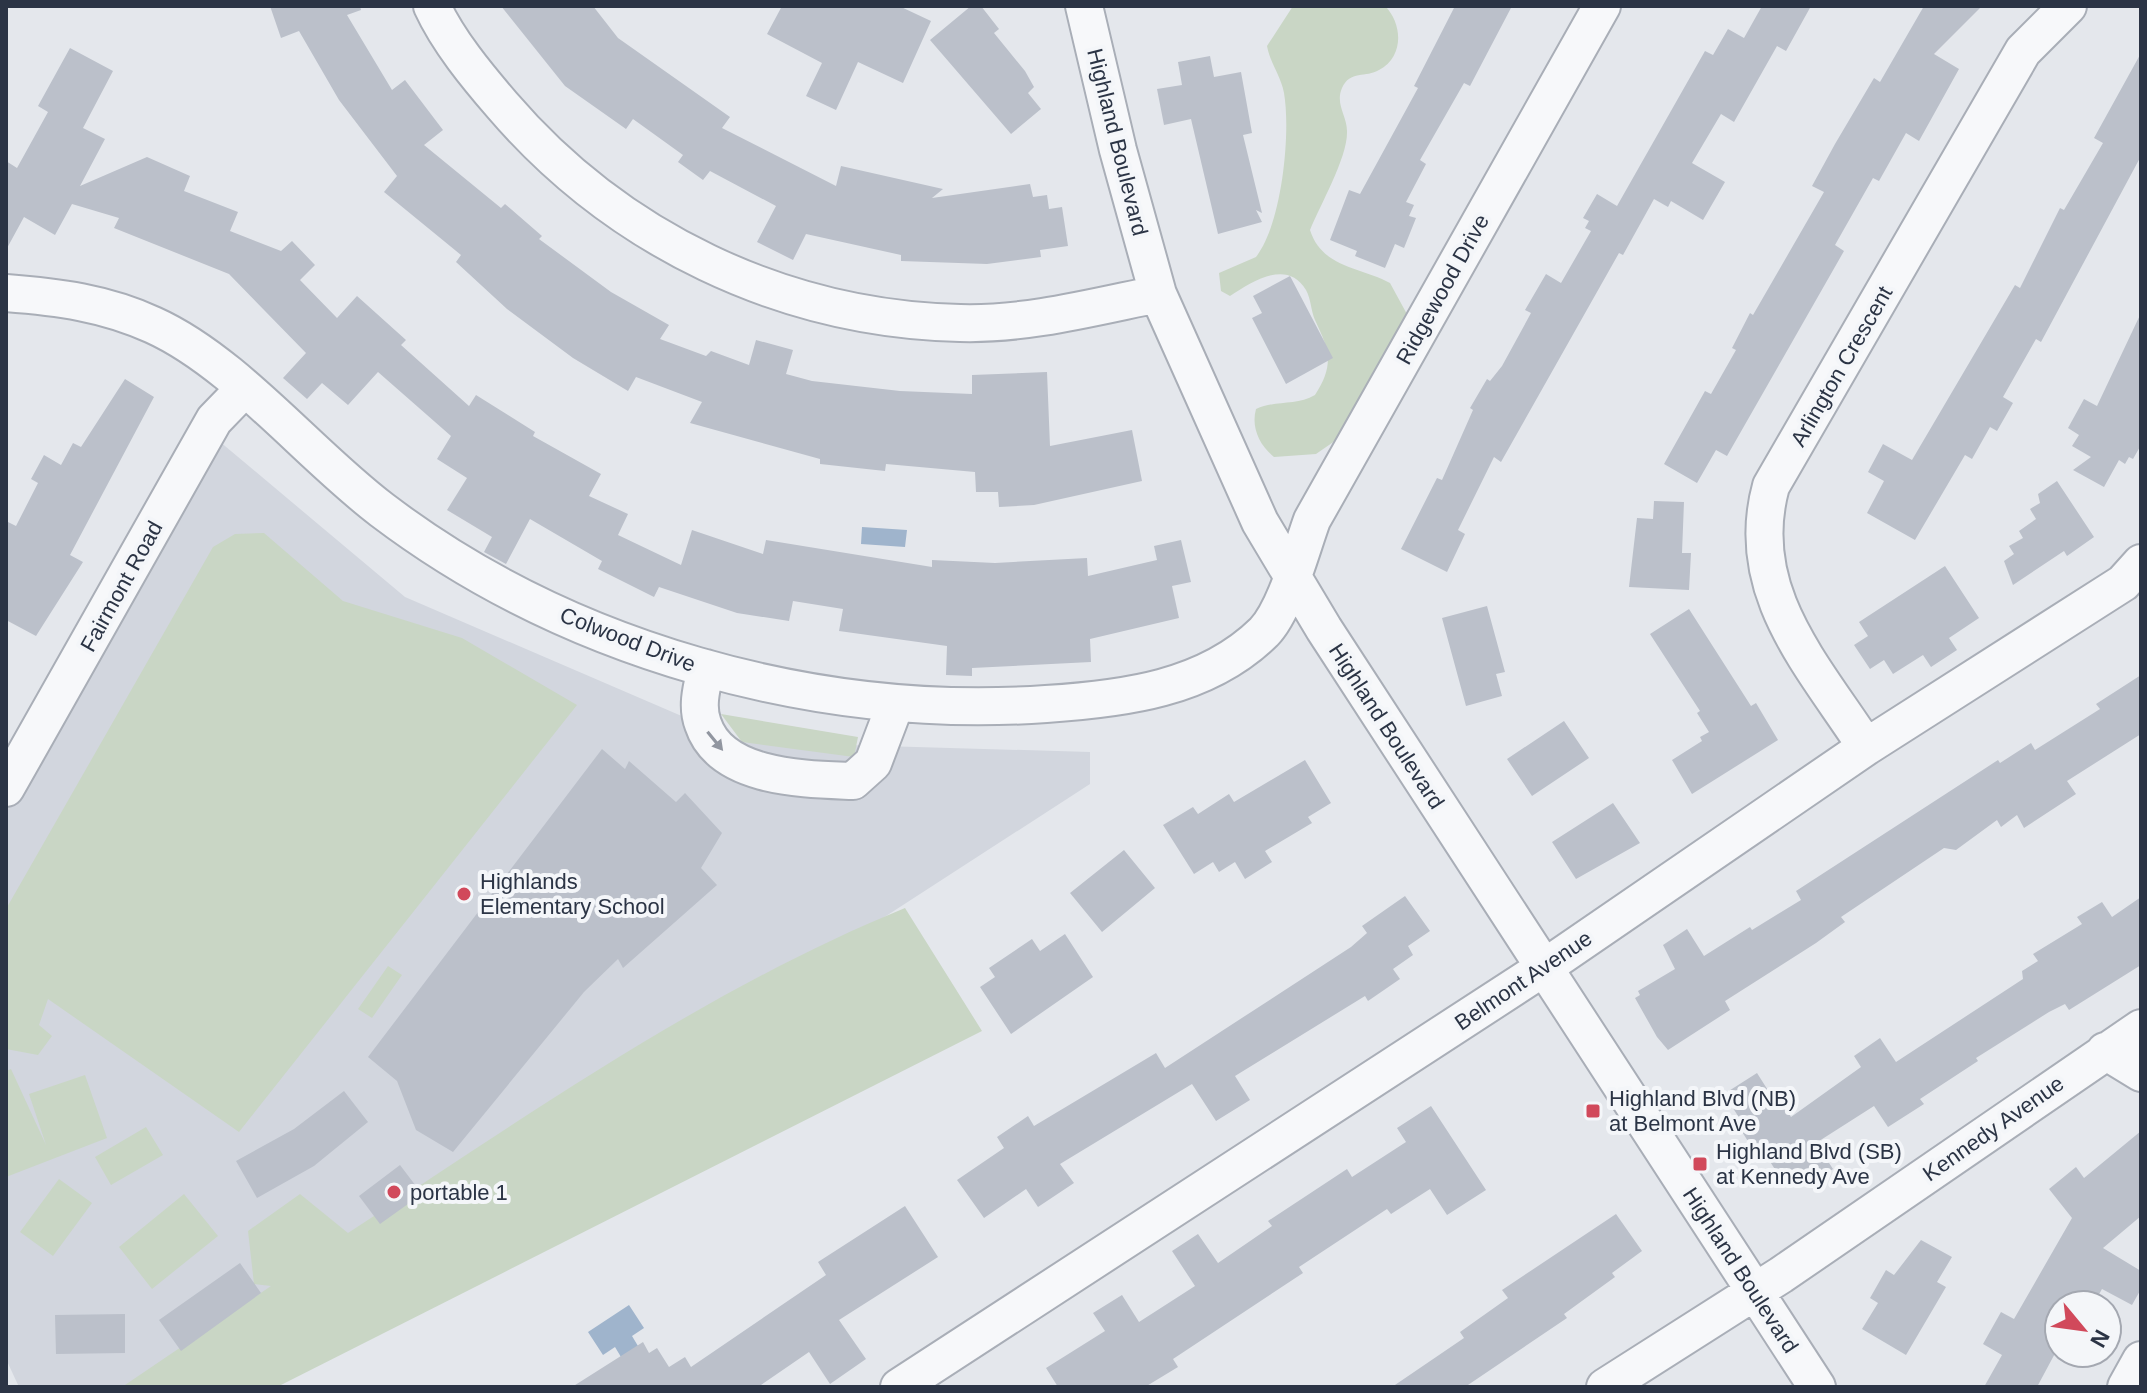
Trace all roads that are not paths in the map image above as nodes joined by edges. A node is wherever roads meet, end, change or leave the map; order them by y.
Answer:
1 (432, 6) edge
2 (1084, 6) edge
3 (1602, 6) edge
4 (2068, 6) edge
5 (6, 293) edge
6 (1158, 294) junction
7 (244, 389) junction
8 (2141, 563) edge
9 (1292, 576) junction
10 (706, 668) junction
11 (895, 705) junction
12 (1866, 747) junction
13 (6, 788) edge
14 (1545, 967) junction
15 (2141, 1028) edge
16 (2105, 1051) junction
17 (2141, 1073) edge
18 (1756, 1291) junction
19 (2141, 1360) edge
20 (899, 1387) edge
21 (1605, 1387) edge
22 (1817, 1387) edge
23 (2126, 1387) edge

1 - 6 street
2 - 6 street, Highland Boulevard
3 - 9 street, Ridgewood Drive
4 - 12 street, Arlington Crescent
5 - 7 street, Colwood Drive
6 - 9 street, Highland Boulevard
7 - 10 street, Colwood Drive
7 - 13 street, Fairmont Road
8 - 12 street, Belmont Avenue
9 - 11 street, Colwood Drive
9 - 14 street, Highland Boulevard
10 - 11 street, Colwood Drive
10 -> 11 street
12 - 14 street, Belmont Avenue
14 - 18 street, Highland Boulevard
14 - 20 street, Belmont Avenue
15 - 16 street, Kennedy Avenue
16 - 17 street
16 - 18 street, Kennedy Avenue
18 - 21 street, Kennedy Avenue
18 - 22 street, Highland Boulevard
19 - 23 street

